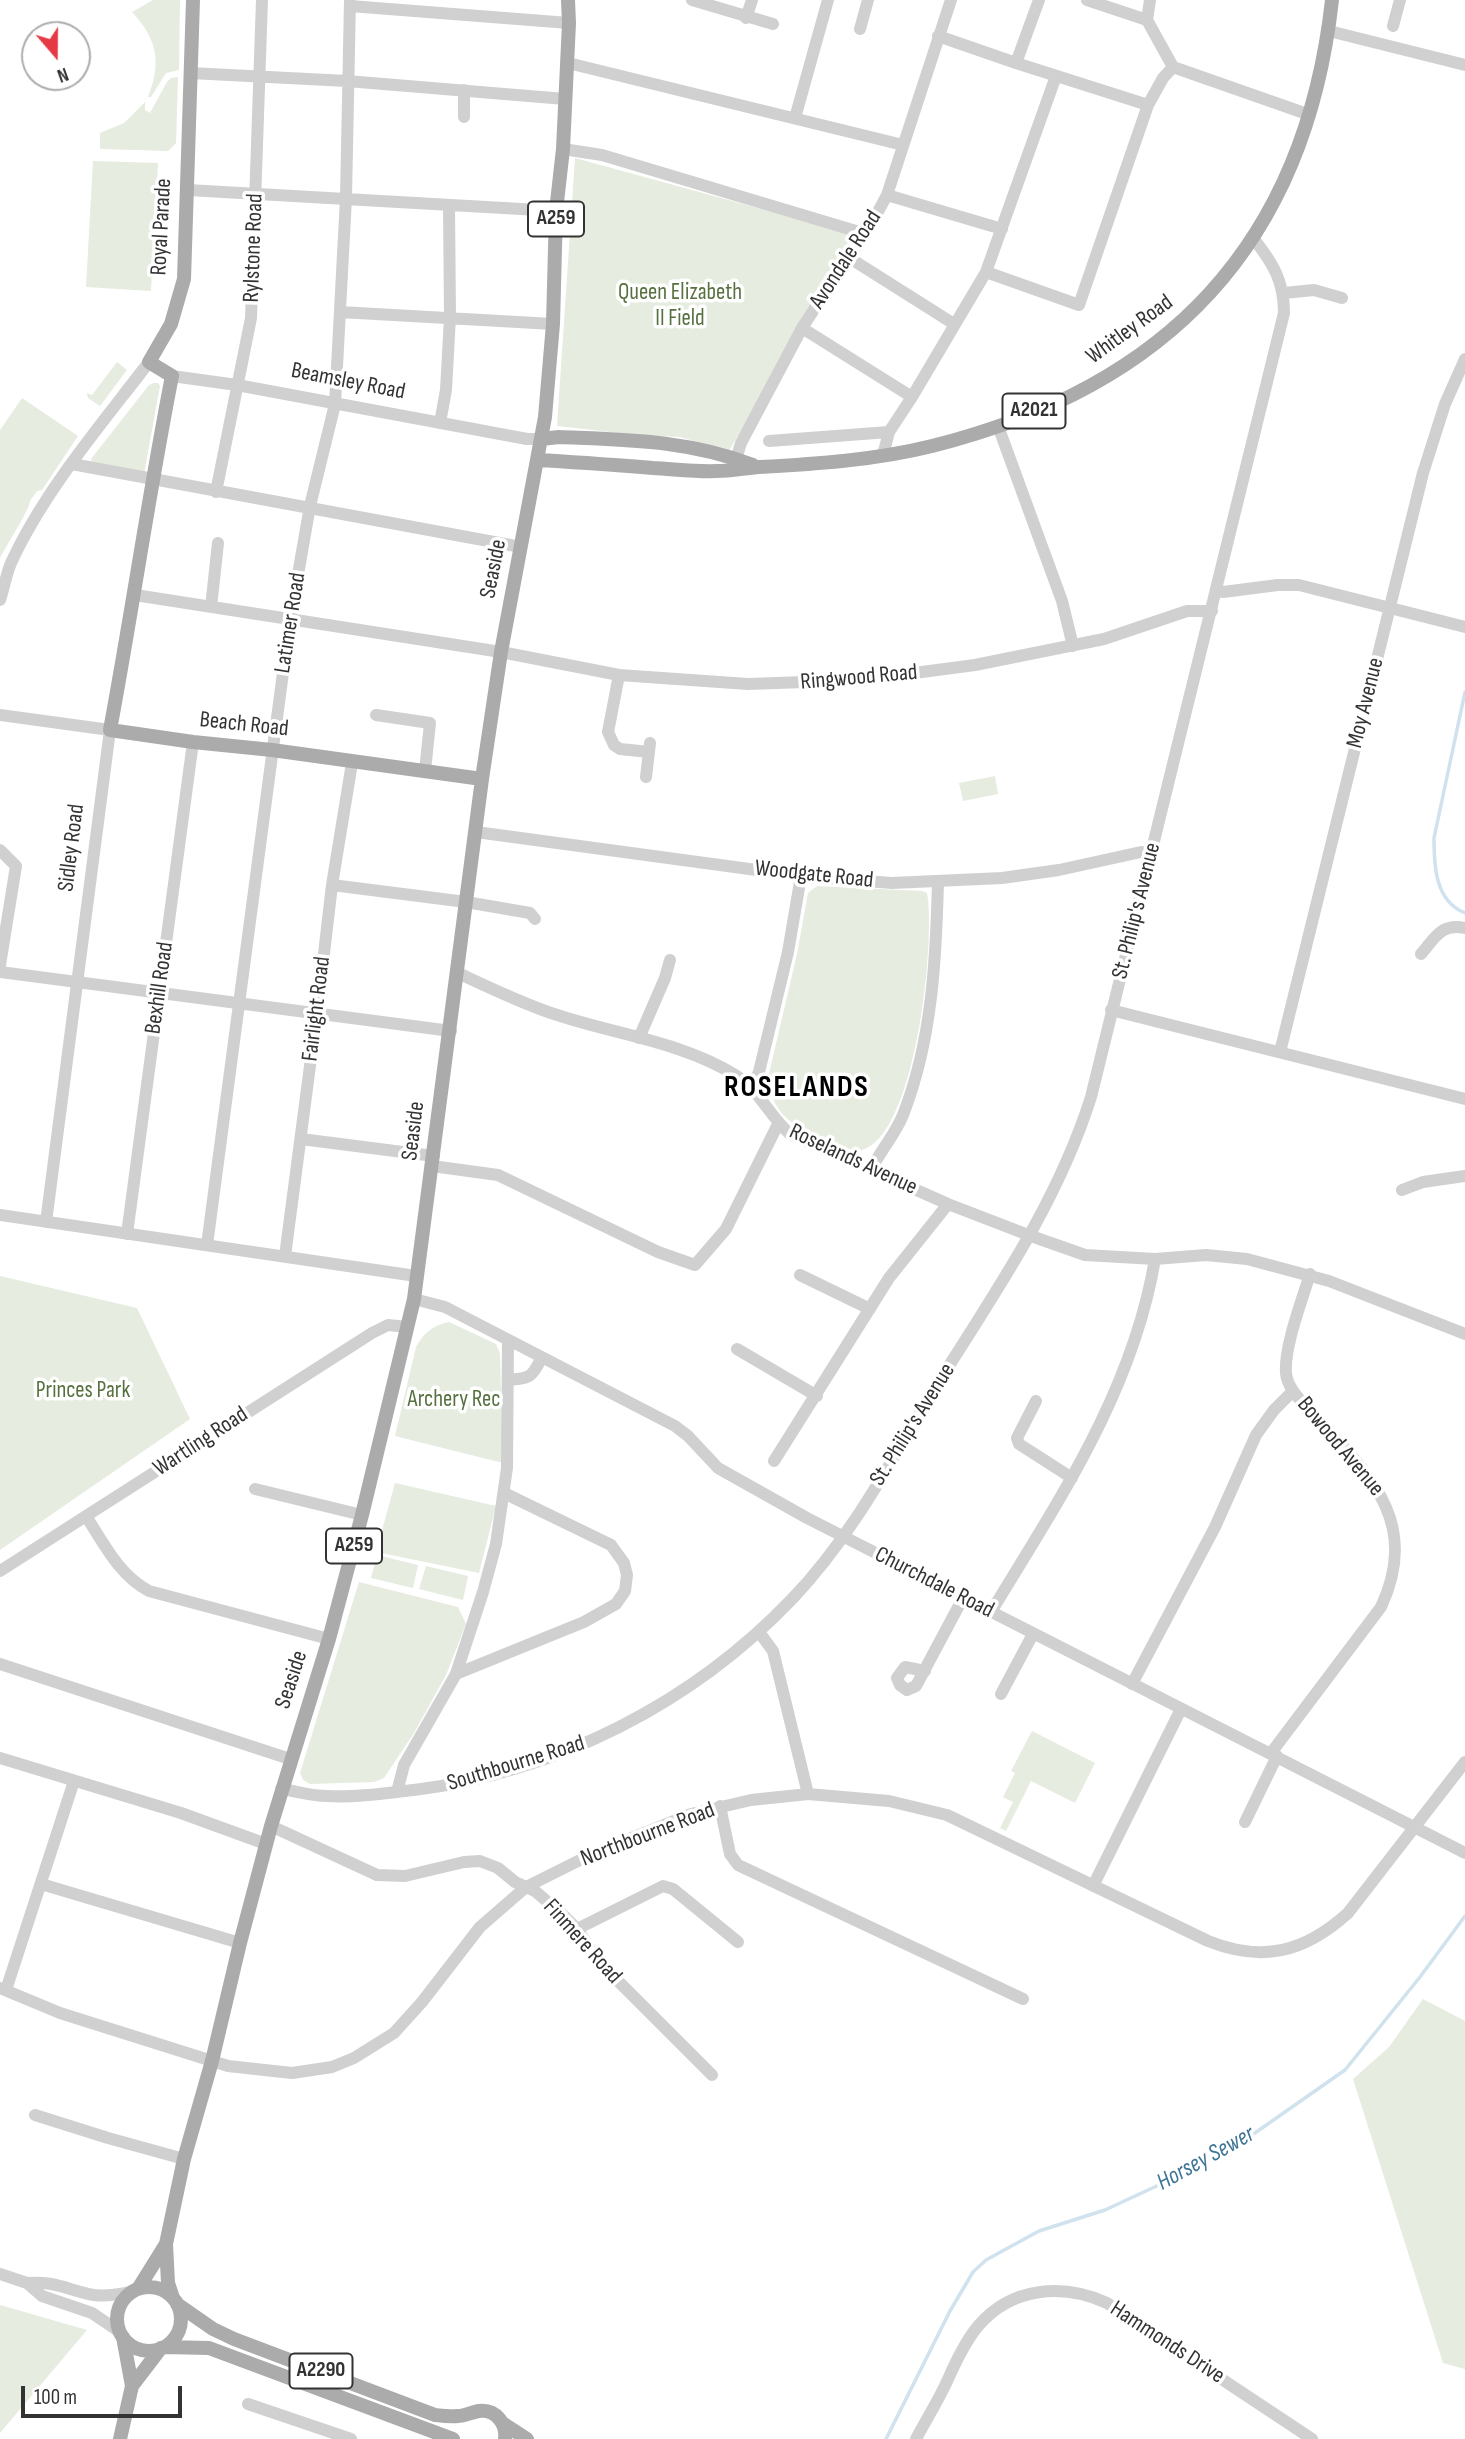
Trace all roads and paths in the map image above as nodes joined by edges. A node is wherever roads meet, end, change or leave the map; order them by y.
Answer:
1 (193, 0) edge
2 (262, 0) edge
3 (568, 0) edge
4 (692, 0) edge
5 (752, 0) edge
6 (828, 0) edge
7 (868, 0) edge
8 (951, 0) edge
9 (1039, 0) edge
10 (1087, 0) edge
11 (1150, 0) edge
12 (1332, 0) edge
13 (1400, 0) edge
14 (350, 3) edge
15 (746, 18) junction
16 (1147, 20) junction
17 (569, 23) junction
18 (773, 24) dead end
19 (1393, 26) dead end
20 (860, 29) dead end
21 (1329, 31) junction
22 (938, 36) junction
23 (568, 63) junction
24 (1016, 63) junction
25 (1465, 65) edge
26 (1173, 67) junction
27 (190, 73) junction
28 (1056, 76) junction
29 (259, 77) junction
30 (347, 81) junction
31 (464, 90) junction
32 (565, 99) junction
33 (1148, 105) junction
34 (1310, 115) junction
35 (464, 117) dead end
36 (795, 117) junction
37 (903, 145) junction
38 (563, 149) junction
39 (188, 190) junction
40 (257, 193) junction
41 (887, 195) junction
42 (346, 198) junction
43 (449, 206) junction
44 (556, 211) junction
45 (1002, 229) junction
46 (866, 234) junction
47 (1253, 238) junction
48 (848, 257) junction
49 (986, 272) junction
50 (1284, 293) junction
51 (1342, 298) dead end
52 (340, 312) junction
53 (450, 317) junction
54 (553, 324) junction
55 (954, 324) junction
56 (802, 328) junction
57 (1465, 359) edge
58 (149, 362) junction
59 (172, 376) junction
60 (237, 385) junction
61 (912, 397) junction
62 (335, 404) junction
63 (440, 423) junction
64 (998, 426) junction
65 (889, 432) junction
66 (541, 439) junction
67 (769, 441) dead end
68 (883, 455) junction
69 (537, 460) junction
70 (72, 464) junction
71 (734, 464) junction
72 (151, 480) junction
73 (216, 492) junction
74 (310, 506) junction
75 (218, 543) dead end
76 (521, 547) junction
77 (1216, 590) junction
78 (135, 595) junction
79 (0, 600) edge
80 (212, 607) junction
81 (1390, 608) junction
82 (1212, 611) junction
83 (290, 620) junction
84 (1465, 627) edge
85 (1073, 646) junction
86 (501, 652) junction
87 (619, 675) junction
88 (0, 715) edge
89 (376, 715) dead end
90 (110, 730) junction
91 (193, 742) junction
92 (272, 750) junction
93 (352, 762) junction
94 (425, 771) junction
95 (646, 778) dead end
96 (482, 779) junction
97 (475, 832) junction
98 (0, 850) edge
99 (1152, 854) junction
100 (802, 876) junction
101 (938, 882) junction
102 (332, 885) junction
103 (466, 902) junction
104 (535, 919) dead end
105 (1465, 928) edge
106 (1421, 954) dead end
107 (670, 960) dead end
108 (0, 965) edge
109 (0, 972) edge
110 (458, 974) junction
111 (79, 981) junction
112 (159, 993) junction
113 (240, 1003) junction
114 (1111, 1010) junction
115 (317, 1012) junction
116 (451, 1031) junction
117 (639, 1038) junction
118 (1280, 1052) junction
119 (752, 1088) junction
120 (1465, 1099) edge
121 (778, 1124) junction
122 (301, 1139) junction
123 (433, 1161) junction
124 (871, 1170) junction
125 (1465, 1176) edge
126 (1402, 1190) dead end
127 (948, 1204) junction
128 (0, 1215) edge
129 (46, 1222) junction
130 (127, 1234) junction
131 (1031, 1237) junction
132 (207, 1245) junction
133 (285, 1256) junction
134 (1155, 1259) junction
135 (1310, 1274) junction
136 (800, 1275) dead end
137 (416, 1276) junction
138 (414, 1299) junction
139 (870, 1309) junction
140 (407, 1327) junction
141 (1465, 1334) edge
142 (508, 1341) junction
143 (737, 1349) dead end
144 (541, 1359) junction
145 (508, 1380) junction
146 (1293, 1391) junction
147 (817, 1396) junction
148 (1036, 1401) dead end
149 (774, 1461) dead end
150 (1072, 1478) junction
151 (255, 1489) dead end
152 (504, 1493) junction
153 (86, 1516) junction
154 (362, 1516) junction
155 (843, 1537) junction
156 (0, 1571) edge
157 (963, 1598) junction
158 (990, 1612) junction
159 (759, 1632) junction
160 (1033, 1634) junction
161 (329, 1639) junction
162 (0, 1664) edge
163 (925, 1671) dead end
164 (456, 1674) junction
165 (1132, 1684) junction
166 (1001, 1694) dead end
167 (1181, 1709) junction
168 (1274, 1754) junction
169 (0, 1758) edge
170 (290, 1759) junction
171 (1465, 1762) edge
172 (74, 1781) junction
173 (281, 1788) junction
174 (397, 1792) junction
175 (808, 1794) junction
176 (720, 1806) junction
177 (1245, 1822) dead end
178 (271, 1826) junction
179 (1416, 1827) junction
180 (266, 1843) junction
181 (1465, 1853) edge
182 (41, 1884) junction
183 (1093, 1886) junction
184 (526, 1887) junction
185 (577, 1929) junction
186 (738, 1942) dead end
187 (240, 1943) junction
188 (3, 1989) edge
189 (1023, 2000) dead end
190 (212, 2061) junction
191 (712, 2075) dead end
192 (35, 2115) dead end
193 (184, 2159) junction
194 (166, 2244) junction
195 (0, 2274) edge
196 (27, 2283) junction
197 (136, 2290) junction
198 (175, 2301) junction
199 (122, 2335) junction
200 (163, 2348) junction
201 (132, 2386) junction
202 (248, 2404) dead end
203 (471, 2414) junction
204 (504, 2432) edge
205 (120, 2439) edge
206 (351, 2439) edge
207 (453, 2439) edge
208 (460, 2439) edge
209 (527, 2439) edge
210 (916, 2439) edge
211 (1312, 2439) edge

1 - 27 main road, Royal Parade
2 - 29 street, Rylstone Road
3 - 17 main road, Seaside / A259
4 - 15 street
5 - 15 street
6 - 36 street
7 - 20 street
8 - 22 street, Avondale Road
9 - 24 street
10 - 16 street
11 - 16 street
12 - 21 main road, Whitley Road / A2021
13 - 19 street
14 - 17 street
14 - 30 street, Latimer Road
15 - 18 street
16 - 26 street
17 - 23 main road, Seaside / A259
21 - 25 street
21 - 34 main road, Whitley Road / A2021
22 - 24 street
22 - 37 street, Avondale Road
23 - 32 main road, Seaside / A259
23 - 36 street
24 - 28 street
26 - 33 street
26 - 34 street
27 - 29 street
27 - 39 main road, Royal Parade
28 - 33 street
28 - 45 street
29 - 30 street
29 - 40 street, Rylstone Road
30 - 31 street
30 - 42 street, Latimer Road
31 - 32 street
31 - 35 street
32 - 38 main road, Seaside / A259
33 - 49 street
34 - 47 main road, Whitley Road / A2021
36 - 37 street
37 - 41 street, Avondale Road
38 - 44 main road, Seaside / A259
38 - 46 street
39 - 40 street
39 - 58 main road, Royal Parade
40 - 42 street
40 - 60 street, Rylstone Road
41 - 45 street
41 - 46 street, Avondale Road
42 - 43 street
42 - 52 street, Latimer Road
43 - 44 street
43 - 53 street
44 - 54 main road, Seaside / A259
45 - 49 street
46 - 48 street, Avondale Road
47 - 50 street
47 - 64 main road, Whitley Road / A2021
48 - 55 street
48 - 56 street, Avondale Road
49 - 55 street
50 - 51 street
50 - 77 street, St. Philip's Avenue
52 - 53 street
52 - 62 street, Latimer Road
53 - 54 street
53 - 63 street
54 - 66 main road, Seaside / A259
55 - 61 street
56 - 61 street
56 - 71 street, Avondale Road
57 - 81 street, Moy Avenue
58 - 59 main road, Beamsley Road
58 - 70 street, Royal Parade
59 - 60 street, Beamsley Road
59 - 72 main road
60 - 62 street, Beamsley Road
60 - 73 street, Rylstone Road
61 - 65 street
62 - 63 street, Beamsley Road
62 - 74 street, Latimer Road
63 - 66 street, Beamsley Road
64 - 68 main road, Whitley Road / A2021
64 - 85 street
65 - 67 street
65 - 68 street
66 - 69 main road, Seaside / A259
66 - 71 main road, Whitley Road / A2021
68 - 71 main road, Whitley Road / A2021
69 - 71 main road, Whitley Road / A2021
69 - 76 main road, Seaside / A259
70 - 72 street
70 - 79 street, Royal Parade
72 - 73 street
72 - 78 main road, Sidley Road
73 - 74 street
74 - 76 street
74 - 83 street, Latimer Road
75 - 80 street
76 - 86 main road, Seaside / A259
77 - 81 street
77 - 82 street, St. Philip's Avenue
78 - 80 street, Ringwood Road
78 - 90 main road, Sidley Road
80 - 83 street, Ringwood Road
81 - 84 street
81 - 118 street, Moy Avenue
82 - 85 street, Ringwood Road
82 - 99 street, St. Philip's Avenue
83 - 86 street, Ringwood Road
83 - 92 street, Latimer Road
85 - 87 street, Ringwood Road
86 - 87 street, Ringwood Road
86 - 96 main road, Seaside / A259
87 - 95 street
88 - 90 street, Beach Road
89 - 94 street
90 - 91 main road, Beach Road
90 - 111 street, Sidley Road
91 - 92 main road, Beach Road
91 - 112 street, Bexhill Road
92 - 93 main road, Beach Road
92 - 113 street, Latimer Road
93 - 94 main road, Beach Road
93 - 102 street, Fairlight Road
94 - 96 main road, Beach Road
96 - 97 main road, Seaside / A259
97 - 100 street, Woodgate Road
97 - 103 main road, Seaside / A259
98 - 108 street
99 - 101 street, Woodgate Road
99 - 114 street, St. Philip's Avenue
100 - 101 street, Woodgate Road
100 - 119 street
101 - 124 street
102 - 103 street
102 - 115 street, Fairlight Road
103 - 104 street
103 - 110 main road, Seaside / A259
105 - 106 street
107 - 117 street
109 - 111 street
110 - 116 main road, Seaside / A259
110 - 117 street, Roselands Avenue
111 - 112 street
111 - 129 street, Sidley Road
112 - 113 street
112 - 130 street, Bexhill Road
113 - 115 street
113 - 132 street, Latimer Road
114 - 118 street
114 - 131 street, St. Philip's Avenue
115 - 116 street
115 - 122 street, Fairlight Road
116 - 123 main road, Seaside / A259
117 - 119 street, Roselands Avenue
118 - 120 street
119 - 121 street, Roselands Avenue
121 - 123 street
121 - 124 street, Roselands Avenue
122 - 123 street
122 - 133 street, Fairlight Road
123 - 137 main road, Seaside / A259
124 - 127 street, Roselands Avenue
125 - 126 street
127 - 131 street, Roselands Avenue
127 - 139 street
128 - 129 street
129 - 130 street
130 - 132 street
131 - 134 street, Roselands Avenue
131 - 155 street, St. Philip's Avenue
132 - 133 street
133 - 137 street
134 - 135 street, Roselands Avenue
134 - 150 street
135 - 141 street, Roselands Avenue
135 - 146 street, Bowood Avenue
136 - 139 street
137 - 138 main road, Seaside / A259
138 - 140 main road, Seaside / A259
138 - 142 street, Churchdale Road
139 - 147 street
140 - 153 street, Wartling Road
140 - 154 main road, Seaside / A259
142 - 144 street, Churchdale Road
142 - 145 street
143 - 147 street
144 - 145 street
144 - 155 street, Churchdale Road
145 - 152 street
146 - 165 street
146 - 168 street, Bowood Avenue
147 - 149 street
148 - 150 street
150 - 158 street
151 - 154 street
152 - 164 street
152 - 164 street
153 - 156 street, Wartling Road
153 - 161 street
154 - 161 main road, Seaside / A259
155 - 157 street, Churchdale Road
155 - 159 street, Southbourne Road
157 - 158 street, Churchdale Road
157 - 163 street
158 - 160 street, Churchdale Road
159 - 174 street, Southbourne Road
159 - 175 street
160 - 165 street, Churchdale Road
160 - 166 street
161 - 170 main road, Seaside / A259
162 - 170 street
164 - 174 street
165 - 167 street, Churchdale Road
167 - 168 street, Churchdale Road
167 - 183 street
168 - 177 street, Bowood Avenue
168 - 179 street, Churchdale Road
169 - 172 street
170 - 173 main road, Seaside / A259
171 - 179 street, Northbourne Road
172 - 180 street
172 - 182 street
173 - 174 street, Southbourne Road
173 - 178 main road, Seaside / A259
175 - 176 street, Northbourne Road
175 - 183 street, Northbourne Road
176 - 184 street, Northbourne Road
176 - 189 street
178 - 180 main road, Seaside / A259
178 - 184 street, Finmere Road
179 - 181 street, Churchdale Road
179 - 183 street, Northbourne Road
180 - 187 main road, Seaside / A259
182 - 187 street
182 - 188 street
184 - 185 street, Finmere Road
184 - 190 street, Northbourne Road
185 - 186 street
185 - 191 street, Finmere Road
187 - 190 main road, Seaside / A259
188 - 190 street, Northbourne Road
190 - 193 main road, Seaside / A259
192 - 193 street
193 - 194 main road, Seaside / A259
194 - 197 main road, Seaside / A259
194 - 198 main road, Seaside / A259
195 - 196 street
196 - 197 street
196 - 199 street
197 - 198 main road
197 - 199 main road
198 - 200 main road
198 - 203 main road, A2290
199 - 200 main road
199 - 201 main road
200 - 201 main road
200 - 207 main road, A2290
201 - 205 main road
202 - 206 street
203 - 204 main road
203 - 208 main road
204 - 209 main road
210 - 211 street, Hammonds Drive

